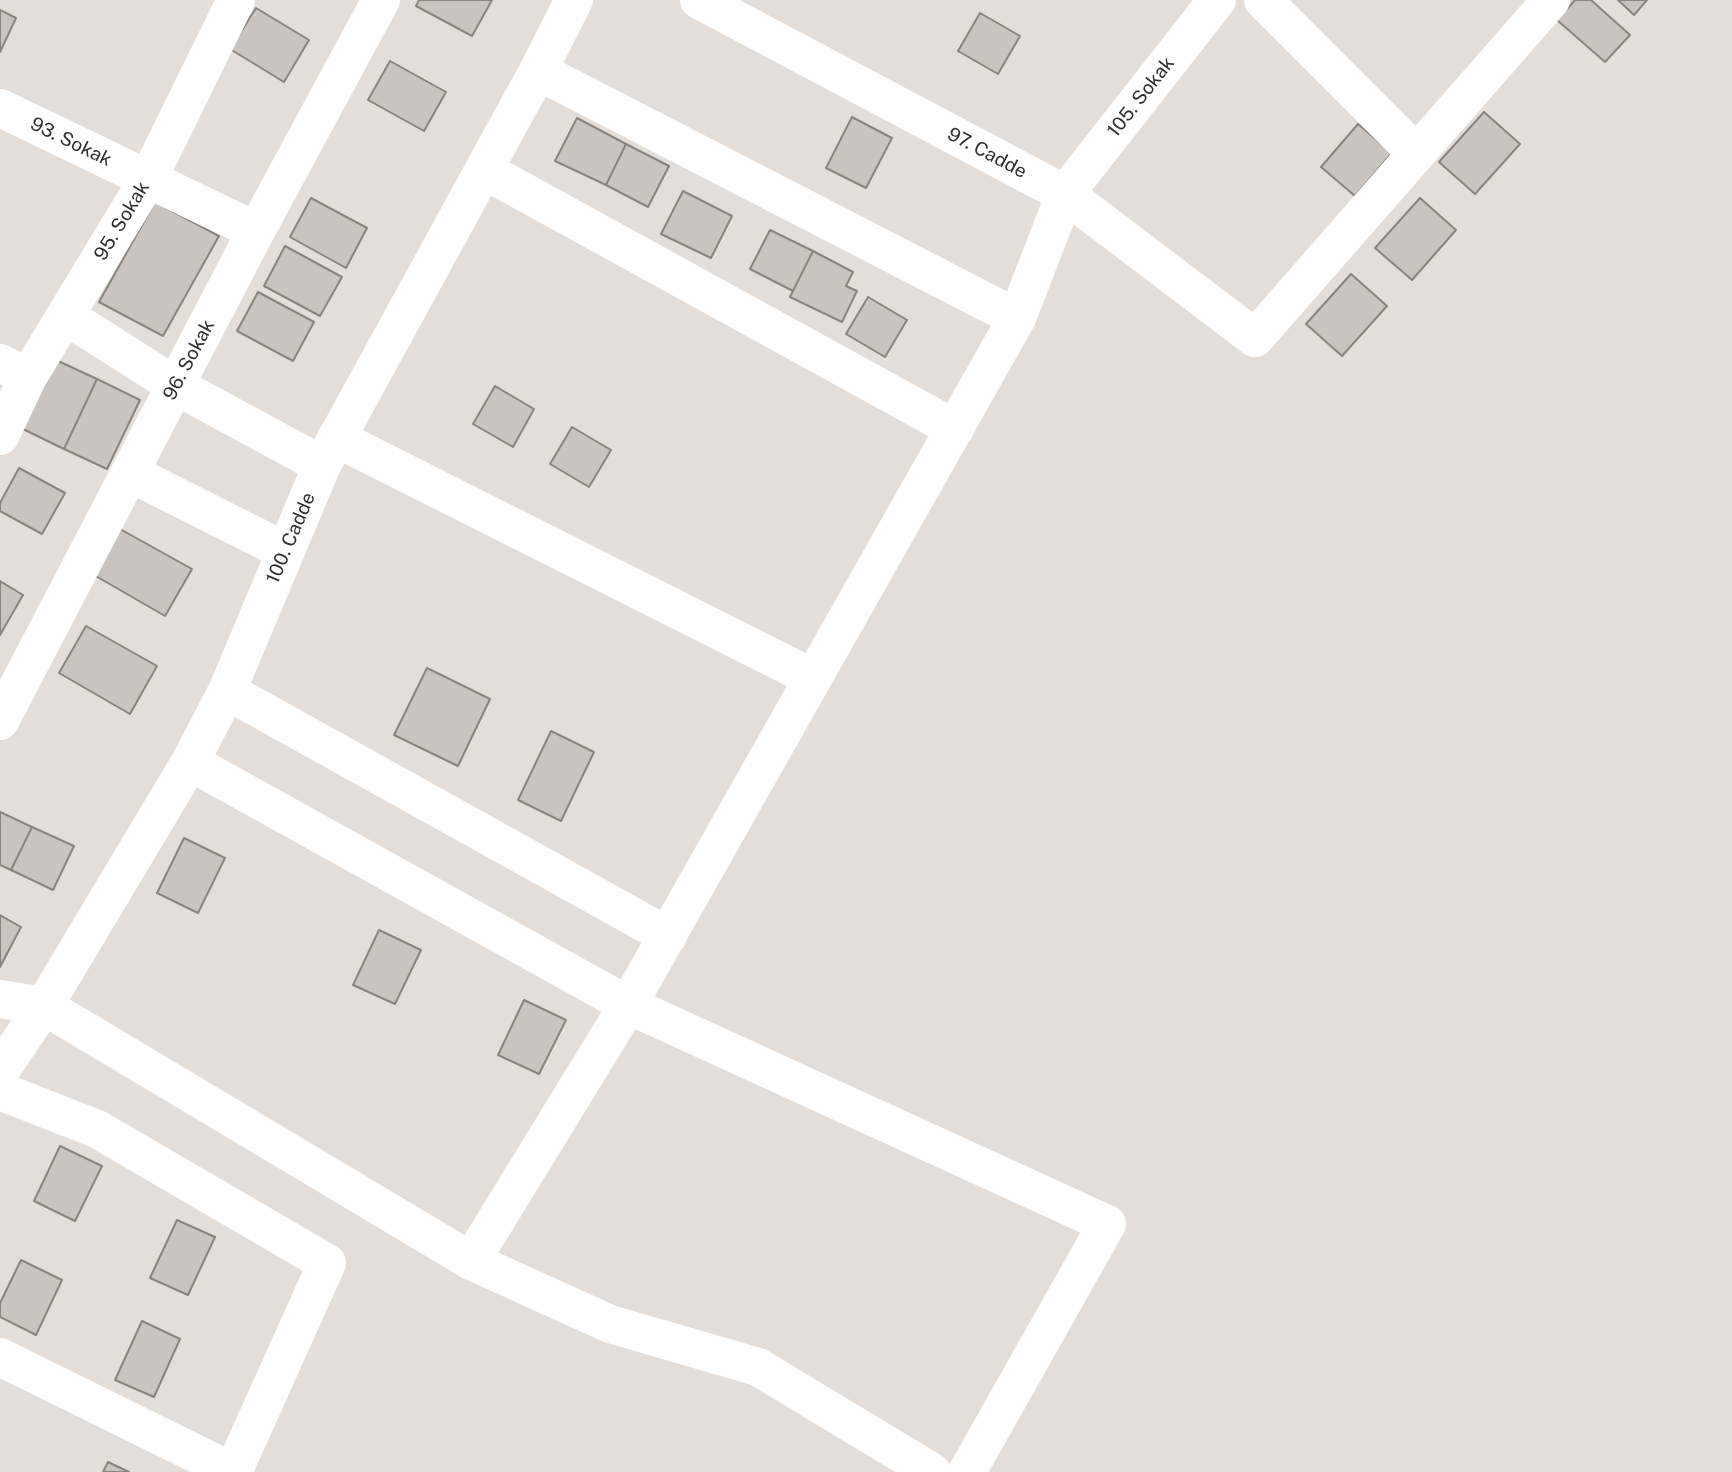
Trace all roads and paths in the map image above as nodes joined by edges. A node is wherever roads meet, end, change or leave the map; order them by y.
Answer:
1 (236, 0) edge
2 (381, 0) edge
3 (574, 0) edge
4 (699, 0) edge
5 (1217, 0) edge
6 (1263, 0) edge
7 (1550, 0) edge
8 (538, 71) junction
9 (0, 108) edge
10 (1416, 153) junction
11 (484, 170) junction
12 (148, 179) junction
13 (1065, 194) junction
14 (257, 231) junction
15 (66, 316) junction
16 (1017, 318) junction
17 (14, 370) edge
18 (176, 386) junction
19 (955, 429) junction
20 (0, 436) edge
21 (329, 451) junction
22 (130, 473) junction
23 (285, 551) junction
24 (813, 678) junction
25 (227, 691) junction
26 (0, 721) edge
27 (190, 762) junction
28 (668, 936) junction
29 (0, 999) edge
30 (628, 1005) junction
31 (44, 1006) junction
32 (0, 1071) edge
33 (0, 1091) edge
34 (471, 1261) junction
35 (0, 1357) edge
36 (233, 1472) edge
37 (932, 1472) edge
38 (967, 1472) edge

1 - 12 street, 95. Sokak
2 - 14 street, 96. Sokak
3 - 8 street, 100. Cadde
4 - 13 street, 97. Cadde
5 - 13 street, 105. Sokak
6 - 10 street
7 - 10 street
8 - 11 street, 100. Cadde
8 - 16 street
9 - 12 street, 93. Sokak
10 - 13 street, 97. Cadde
11 - 19 street
11 - 21 street, 100. Cadde
12 - 14 street, 93. Sokak
12 - 15 street, 95. Sokak
13 - 16 street, 105. Sokak
14 - 18 street, 96. Sokak
15 - 17 street, 95. Sokak
15 - 18 street
16 - 19 street, 105. Sokak
17 - 20 street, 95. Sokak
18 - 21 street
18 - 22 street, 96. Sokak
19 - 24 street, 105. Sokak
21 - 23 street, 100. Cadde
21 - 24 street
22 - 23 street
22 - 26 street, 96. Sokak
23 - 25 street, 100. Cadde
24 - 28 street, 105. Sokak
25 - 27 street, 100. Cadde
25 - 28 street
27 - 30 street
27 - 31 street, 100. Cadde
28 - 30 street, 105. Sokak
29 - 31 street
30 - 34 street, 105. Sokak
30 - 38 street
31 - 32 street, 100. Cadde
31 - 34 street
33 - 36 street
34 - 37 street
35 - 36 street

